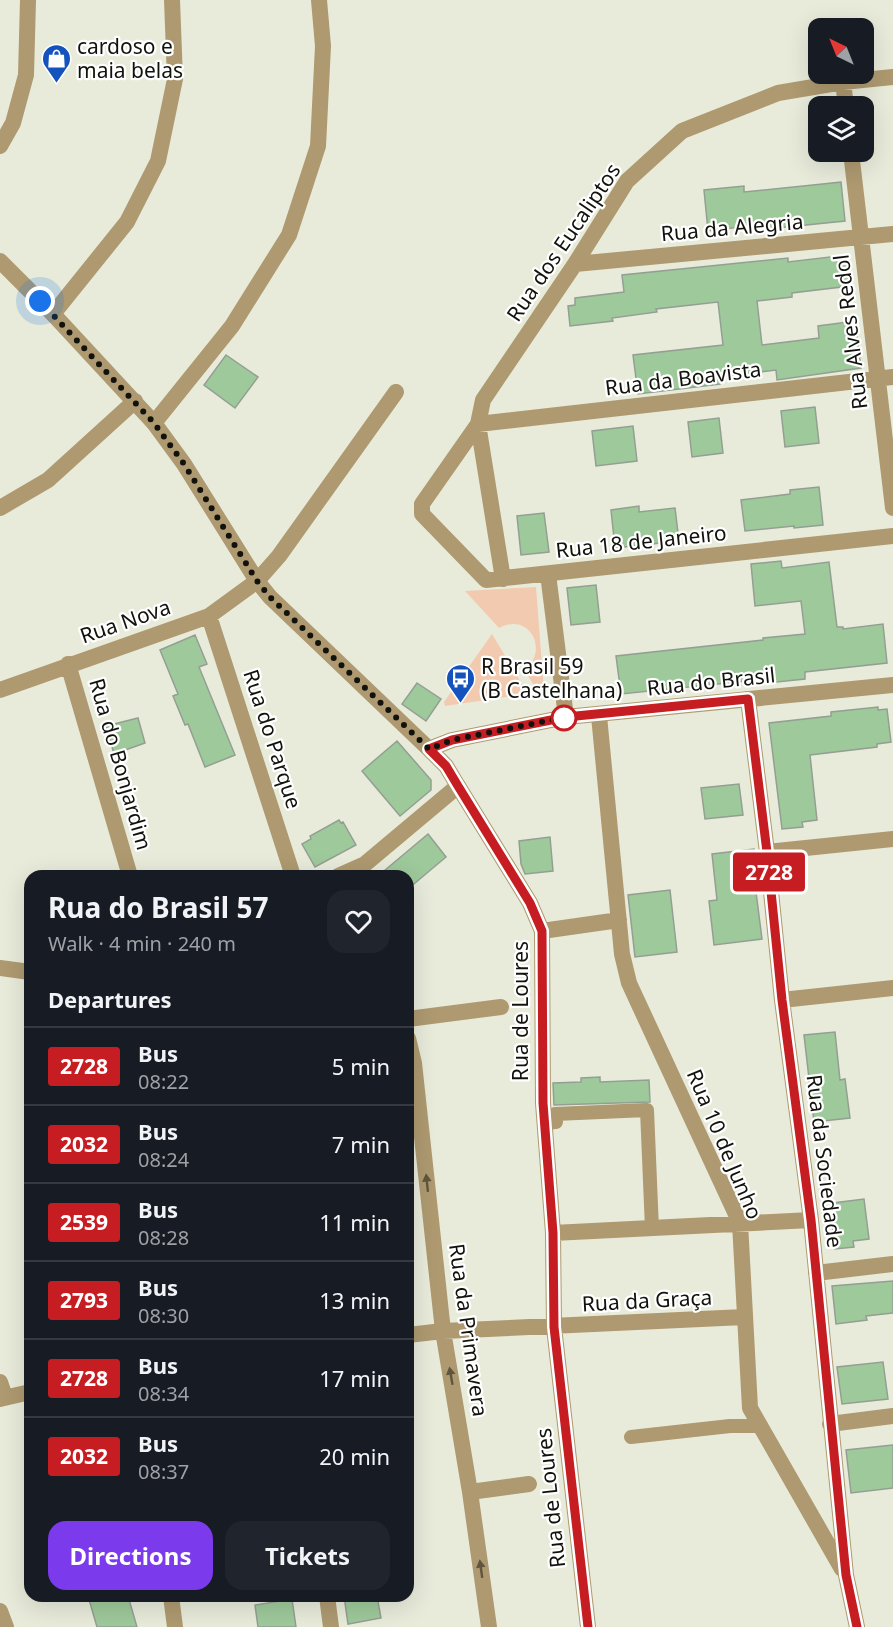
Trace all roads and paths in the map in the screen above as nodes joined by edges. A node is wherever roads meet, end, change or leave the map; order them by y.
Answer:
1 (28, 0) edge
2 (172, 0) edge
3 (319, 0) edge
4 (893, 77) edge
5 (874, 79) edge
6 (831, 84) edge
7 (0, 146) edge
8 (852, 162) edge
9 (893, 234) edge
10 (862, 238) junction
11 (0, 261) edge
12 (574, 264) junction
13 (53, 314) junction
14 (886, 377) edge
15 (396, 392) dead end
16 (135, 401) junction
17 (154, 423) junction
18 (478, 424) junction
19 (0, 508) edge
20 (893, 508) edge
21 (422, 514) joint
22 (893, 536) edge
23 (548, 573) junction
24 (503, 579) junction
25 (257, 581) junction
26 (210, 616) junction
27 (68, 664) junction
28 (893, 685) edge
29 (0, 690) edge
30 (748, 699) junction
31 (599, 716) junction
32 (566, 717) junction
33 (429, 749) junction
34 (458, 786) junction
35 (893, 839) edge
36 (767, 852) junction
37 (128, 870) edge
38 (291, 870) edge
39 (367, 870) edge
40 (619, 920) junction
41 (542, 931) junction
42 (0, 968) edge
43 (24, 971) edge
44 (893, 988) edge
45 (782, 1000) junction
46 (501, 1007) dead end
47 (414, 1018) edge
48 (414, 1063) edge
49 (545, 1123) junction
50 (811, 1220) junction
51 (740, 1223) junction
52 (652, 1229) junction
53 (553, 1233) junction
54 (893, 1264) edge
55 (816, 1273) junction
56 (744, 1317) junction
57 (554, 1327) junction
58 (443, 1331) junction
59 (414, 1334) edge
60 (2, 1392) edge
61 (24, 1392) edge
62 (893, 1416) edge
63 (830, 1424) junction
64 (761, 1426) junction
65 (631, 1437) dead end
66 (529, 1484) dead end
67 (470, 1492) junction
68 (846, 1575) junction
69 (172, 1602) edge
70 (328, 1602) edge
71 (0, 1611) edge
72 (6, 1627) edge
73 (175, 1627) edge
74 (331, 1627) edge
75 (489, 1627) edge
76 (588, 1627) edge
77 (857, 1627) edge

1 - 7 street
2 - 13 street
3 - 17 street
4 - 5 street, Rua dos Eucaliptos
6 - 12 street, Rua dos Eucaliptos
8 - 10 street, Rua Alves Redol
9 - 10 street, Rua da Alegria
10 - 12 street, Rua da Alegria
10 - 14 street, Rua Alves Redol
11 - 13 street, Rua de Loures
12 - 18 street, Rua dos Eucaliptos
13 - 16 street, Rua de Loures
14 - 18 street, Rua da Boavista
14 - 20 street, Rua Alves Redol
15 - 25 street, Rua Nova
16 - 17 street, Rua de Loures
16 - 19 street
17 - 25 street, Rua de Loures
18 - 21 street, Rua dos Eucaliptos
18 - 24 street
21 - 24 street, Rua 18 de Janeiro
22 - 23 street, Rua 18 de Janeiro
23 - 24 street, Rua 18 de Janeiro
23 - 32 street
25 - 26 street, Rua Nova
25 - 33 street, Rua de Loures
26 - 27 street, Rua Nova
26 - 38 street, Rua do Parque
27 - 29 street, Rua Nova
27 - 37 street, Rua do Bonjardim
28 - 30 street, Rua do Brasil
30 - 31 street, Rua do Brasil
30 - 36 street, Rua da Sociedade
31 - 32 street, Rua do Brasil
31 - 40 street, Rua 10 de Junho
32 - 33 street, Rua do Brasil
33 - 34 street, Rua de Loures
34 - 39 street
34 - 41 street, Rua de Loures
35 - 36 street
36 - 45 street, Rua da Sociedade
40 - 41 street
40 - 51 street, Rua 10 de Junho
41 - 49 street, Rua de Loures
42 - 43 street
44 - 45 street
45 - 50 street, Rua da Sociedade
46 - 47 street
58 -> 48 street, Rua da Primavera
49 - 52 street
49 - 53 street, Rua de Loures
50 - 51 street
50 - 55 street, Rua da Sociedade
51 - 52 street
51 - 56 street, Rua 10 de Junho
52 - 53 street
53 - 57 street, Rua de Loures
54 - 55 street
55 - 63 street, Rua da Sociedade
56 - 57 street, Rua da Graça
56 - 64 street, Rua 10 de Junho
57 - 58 street, Rua da Graça
57 - 76 street, Rua de Loures
58 - 59 street, Rua da Graça
67 -> 58 street, Rua da Primavera
60 - 61 street
62 - 63 street
63 - 68 street, Rua da Sociedade
64 - 65 street
64 - 68 street, Rua 10 de Junho
66 - 67 street
75 -> 67 street, Rua da Primavera
68 - 77 street, Rua da Sociedade
69 - 73 street
70 - 74 street
71 - 72 street

